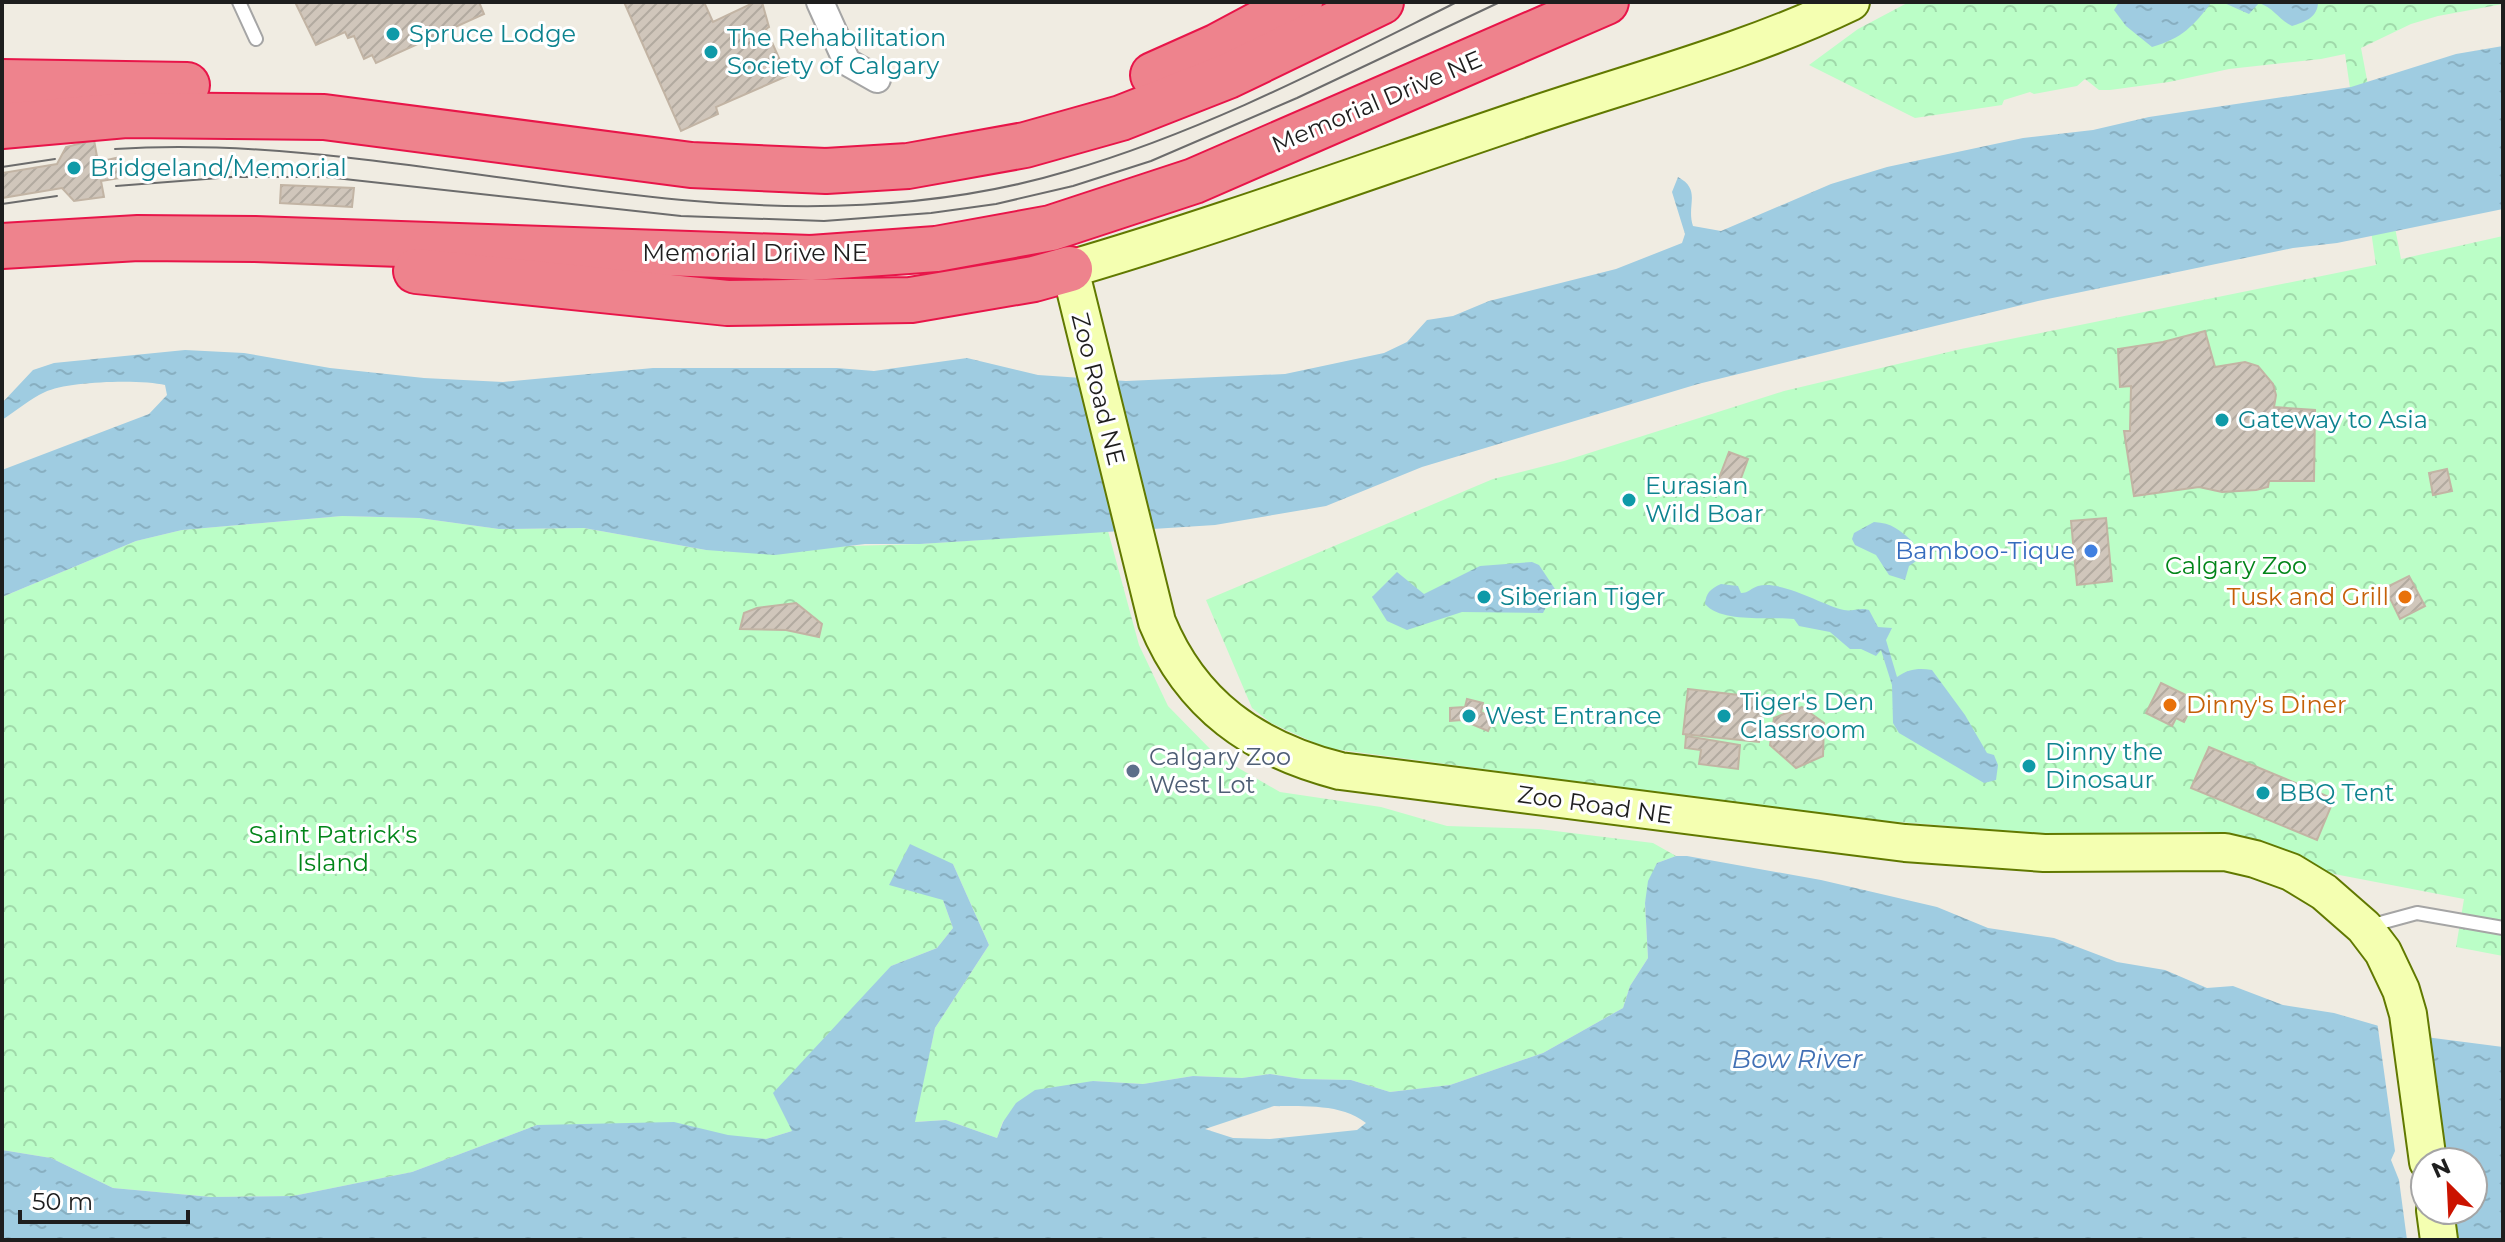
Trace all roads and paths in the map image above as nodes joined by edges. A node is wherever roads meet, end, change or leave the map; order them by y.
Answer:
1 (239, 2) edge
2 (820, 2) edge
3 (1300, 2) edge
4 (1381, 2) edge
5 (1606, 2) edge
6 (1851, 2) edge
7 (256, 39) dead end
8 (877, 79) dead end
9 (2, 82) edge
10 (324, 117) junction
11 (2, 126) edge
12 (937, 162) junction
13 (327, 241) junction
14 (2, 246) edge
15 (1073, 287) junction
16 (2364, 927) junction
17 (2503, 928) edge
18 (2426, 1146) edge

1 - 7 lane
2 - 8 street
3 - 12 highway
4 - 12 highway
5 - 13 highway, Memorial Drive NE
6 - 15 street
9 - 10 highway
10 - 11 highway
10 - 12 highway
13 - 14 highway, Memorial Drive NE
13 - 15 highway
15 - 16 street, Zoo Road NE
16 - 17 lane
16 - 18 street, Zoo Road NE

